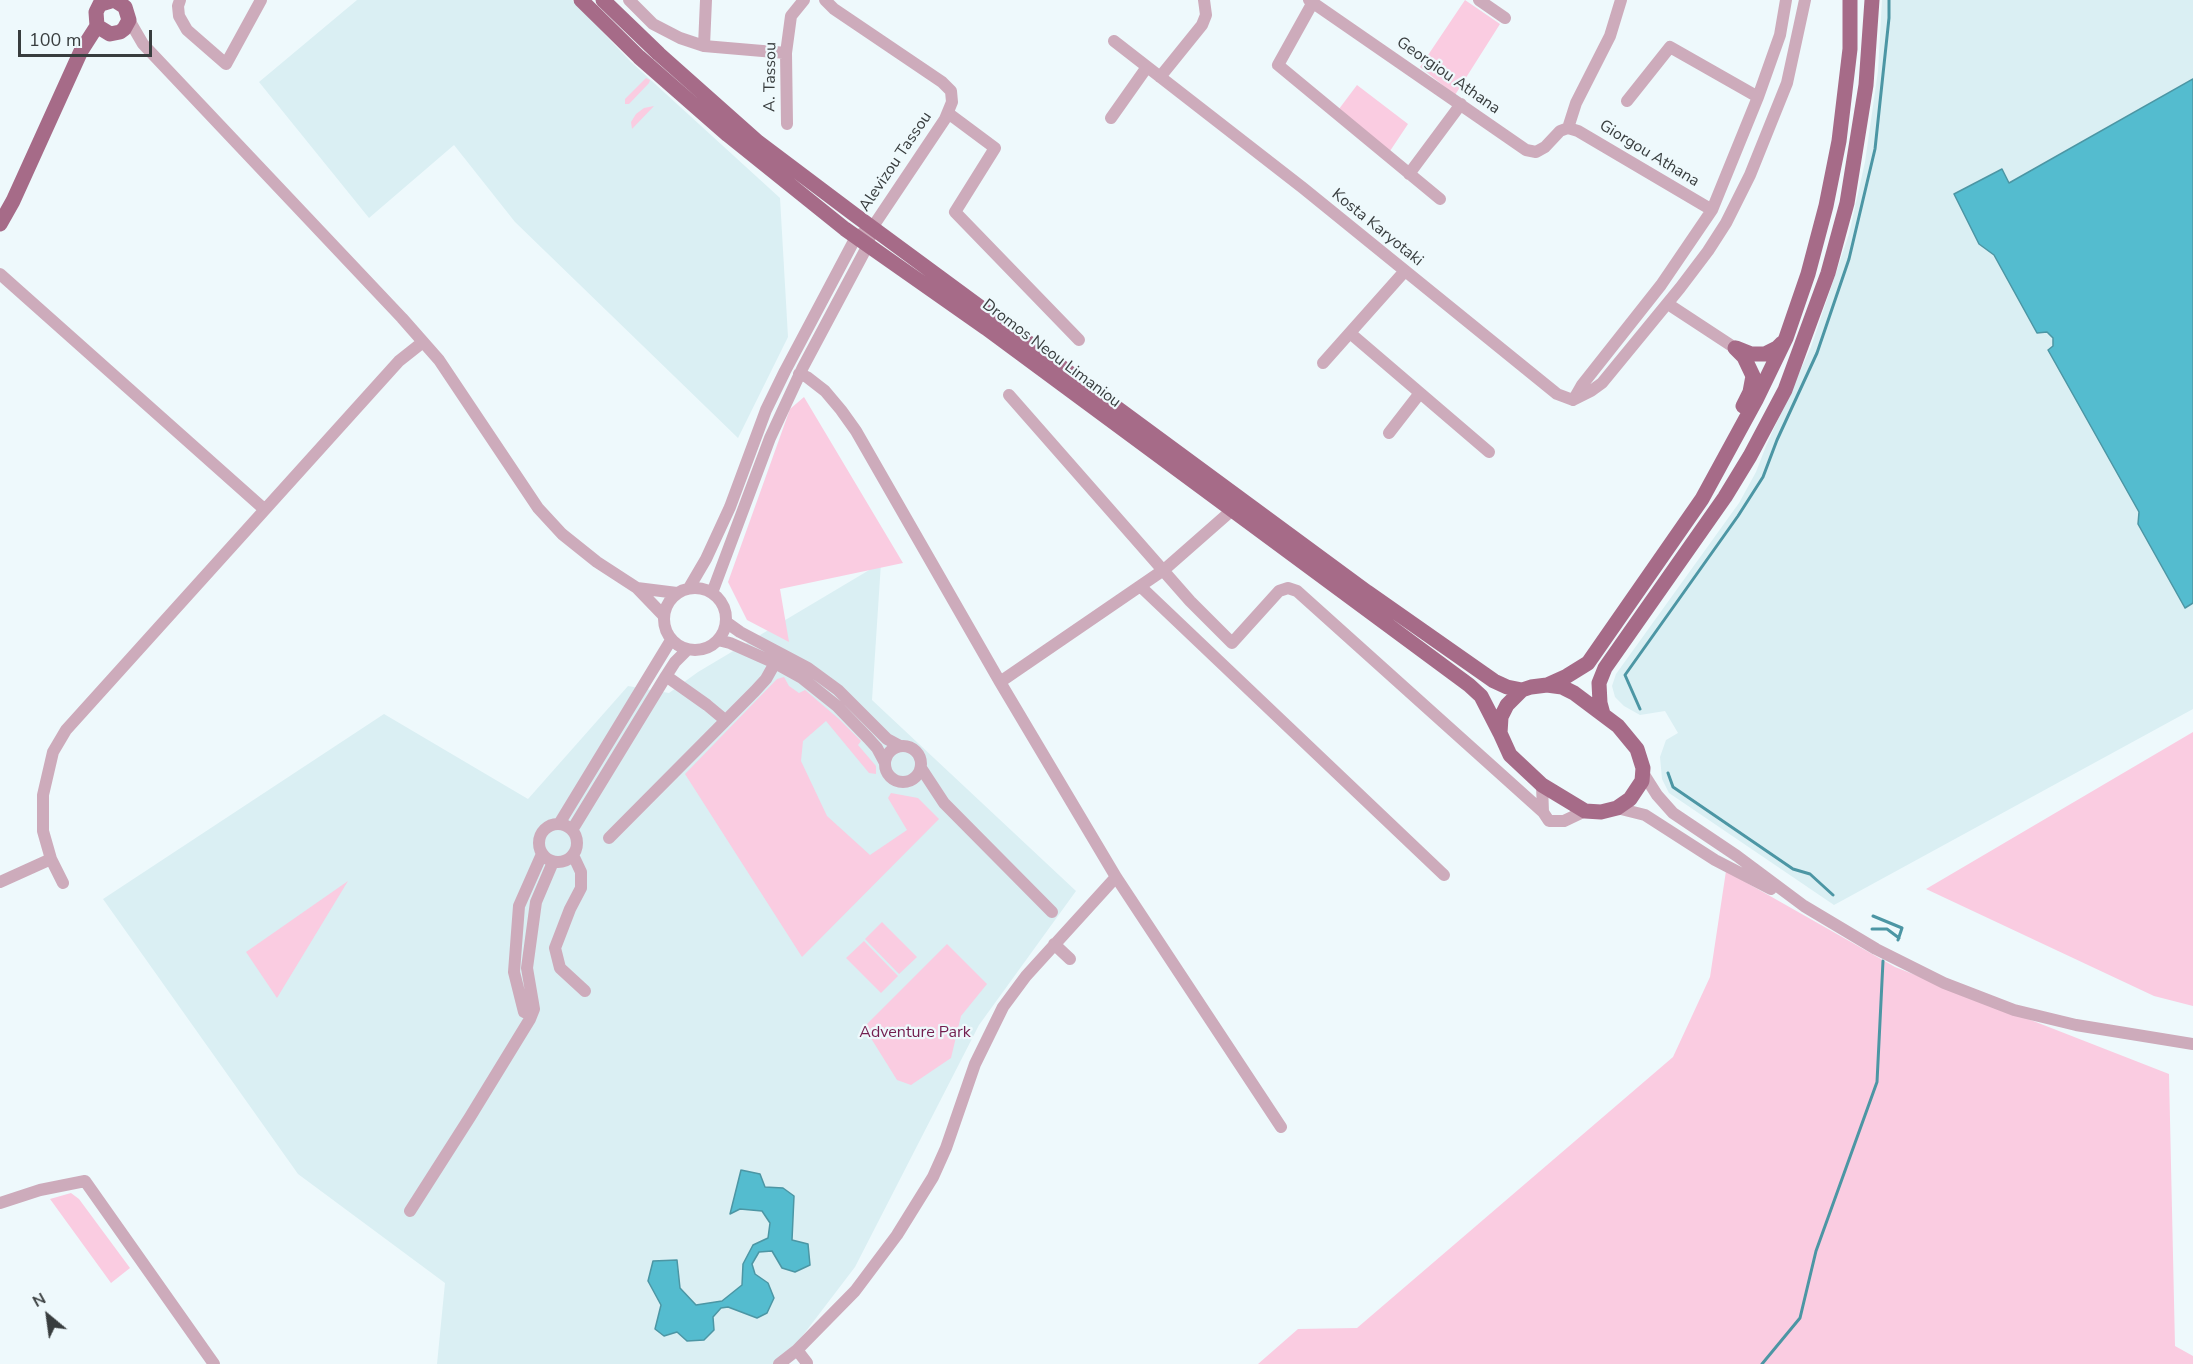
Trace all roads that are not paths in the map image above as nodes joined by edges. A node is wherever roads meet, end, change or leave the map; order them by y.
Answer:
1 (180, 0) edge
2 (261, 0) edge
3 (581, 0) edge
4 (603, 0) edge
5 (629, 0) edge
6 (706, 0) edge
7 (804, 0) edge
8 (825, 0) edge
9 (1204, 0) edge
10 (1479, 0) edge
11 (1786, 0) edge
12 (1805, 0) edge
13 (1850, 0) edge
14 (1872, 0) edge
15 (1311, 1) edge
16 (1619, 1) edge
17 (110, 2) edge
18 (1505, 18) dead end
19 (113, 28) junction
20 (1780, 35) junction
21 (1797, 39) junction
22 (1114, 41) dead end
23 (704, 46) junction
24 (786, 53) junction
25 (1147, 67) junction
26 (1160, 77) junction
27 (1758, 97) junction
28 (1627, 101) dead end
29 (1461, 105) junction
30 (948, 113) junction
31 (1111, 118) dead end
32 (787, 124) dead end
33 (1568, 128) junction
34 (1409, 174) junction
35 (1440, 199) dead end
36 (1712, 210) junction
37 (0, 224) edge
38 (872, 228) junction
39 (862, 241) junction
40 (1404, 272) junction
41 (0, 274) edge
42 (1668, 304) junction
43 (1350, 333) junction
44 (1786, 338) junction
45 (1079, 340) dead end
46 (423, 342) junction
47 (1735, 348) junction
48 (1323, 363) dead end
49 (799, 374) junction
50 (1420, 393) junction
51 (1009, 395) dead end
52 (1574, 400) junction
53 (1389, 433) dead end
54 (1489, 452) dead end
55 (1702, 499) junction
56 (264, 509) junction
57 (1231, 510) junction
58 (1165, 569) junction
59 (1140, 586) junction
60 (637, 588) junction
61 (683, 591) junction
62 (712, 593) junction
63 (663, 615) junction
64 (726, 621) junction
65 (671, 640) junction
66 (718, 640) junction
67 (687, 650) junction
68 (775, 663) junction
69 (666, 676) junction
70 (1000, 682) junction
71 (1547, 685) junction
72 (1522, 690) junction
73 (1603, 714) junction
74 (725, 720) junction
75 (1500, 733) junction
76 (900, 746) junction
77 (885, 763) junction
78 (921, 768) junction
79 (1643, 773) junction
80 (908, 781) junction
81 (1542, 785) junction
82 (944, 803) junction
83 (1617, 808) junction
84 (1585, 810) junction
85 (1546, 816) junction
86 (559, 824) junction
87 (572, 830) junction
88 (609, 838) dead end
89 (542, 854) junction
90 (573, 855) junction
91 (51, 859) junction
92 (554, 862) junction
93 (1444, 875) dead end
94 (1116, 877) junction
95 (0, 882) edge
96 (63, 883) dead end
97 (1804, 906) junction
98 (1052, 912) dead end
99 (1054, 944) junction
100 (1070, 959) dead end
101 (585, 991) dead end
102 (530, 1015) junction
103 (2193, 1044) edge
104 (1281, 1127) dead end
105 (0, 1203) edge
106 (410, 1211) dead end
107 (797, 1350) junction
108 (807, 1363) edge
109 (214, 1364) edge
110 (779, 1364) edge

1 - 2 street
3 - 39 main road, Dromos Neou Limaniou
4 - 38 main road, Dromos Neou Limaniou
5 - 23 street
6 - 23 street
7 - 24 street, A. Tassou
8 - 30 street, Alevizou Tassou
9 - 26 street
10 - 18 street
11 - 20 street
12 - 21 street
13 - 44 main road
14 - 73 main road
15 - 29 street, Georgiou Athana
15 - 34 street
16 - 33 street
17 - 19 main road
17 - 19 main road
19 - 37 main road
19 - 46 street
20 - 21 street
20 - 27 street
21 - 42 street
22 - 25 street, Kosta Karyotaki
23 - 24 street
24 - 32 street, A. Tassou
25 - 26 street, Kosta Karyotaki
25 - 31 street
26 - 40 street, Kosta Karyotaki
27 - 28 street
27 - 36 street
29 - 33 street, Georgiou Athana
29 - 34 street
30 - 38 street, Alevizou Tassou
30 - 45 street
33 - 36 street, Giorgou Athana
34 - 35 street
36 - 52 street
38 - 39 street
38 - 72 main road, Dromos Neou Limaniou
39 - 49 street
39 - 57 main road, Dromos Neou Limaniou
39 - 61 street
40 - 43 street
40 - 52 street, Kosta Karyotaki
41 - 56 street
42 - 47 street
42 - 52 street
43 - 48 street
43 - 50 street
44 - 47 main road
44 - 55 main road
46 - 56 street
46 - 60 street
47 - 55 main road
49 - 62 street
49 - 70 street
50 - 53 street
50 - 54 street
51 - 58 street
55 - 71 main road
56 - 91 street
57 - 58 street
57 - 75 main road, Dromos Neou Limaniou
58 - 59 street
58 - 85 street
59 - 70 street
59 - 93 street
60 - 61 street
60 - 63 street
61 - 62 street
61 - 63 street
62 - 64 street
63 - 65 street
64 - 66 street
64 - 76 street
65 - 67 street
65 - 86 street
66 - 67 street
66 - 68 street
67 - 69 street
68 - 74 street
68 - 77 street
69 - 74 street
69 - 87 street
70 - 94 street
71 - 72 main road
71 - 73 main road
72 - 75 main road
73 - 79 main road
74 - 88 street
75 - 81 main road
76 - 77 street
76 - 78 street
77 - 80 street
78 - 80 street
78 - 82 street
79 - 83 main road
79 - 97 street
80 - 82 street
81 - 84 main road
81 - 85 street
82 - 98 street
83 - 84 main road
83 - 97 street
84 - 85 street
86 - 87 street
86 - 89 street
87 - 90 street
89 - 92 street
89 - 102 street
90 - 92 street
90 - 101 street
91 - 95 street
91 - 96 street
92 - 102 street
94 - 99 street
94 - 104 street
97 - 103 street
99 - 100 street
99 - 107 street
102 - 106 street
105 - 109 street
107 - 108 street
107 - 110 street

